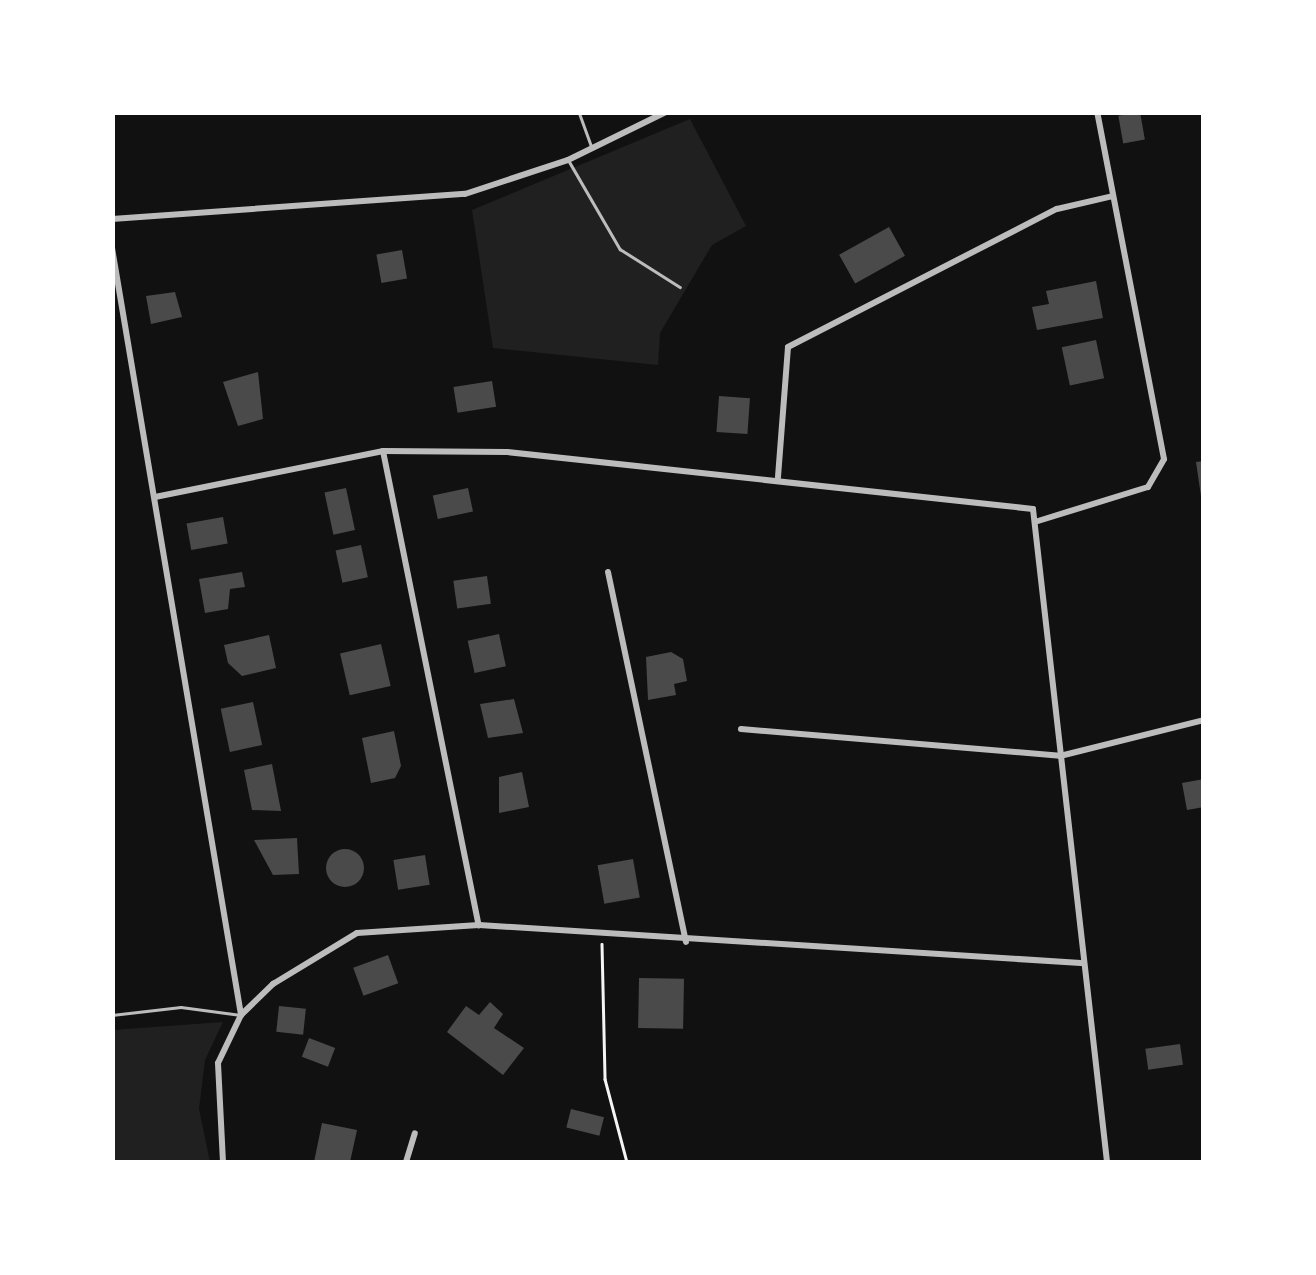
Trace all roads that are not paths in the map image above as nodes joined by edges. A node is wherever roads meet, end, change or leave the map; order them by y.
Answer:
1 (579, 112) edge
2 (666, 112) edge
3 (1096, 112) edge
4 (591, 146) junction
5 (568, 160) junction
6 (1113, 196) junction
7 (112, 219) edge
8 (112, 248) edge
9 (680, 288) dead end
10 (383, 451) junction
11 (778, 478) junction
12 (156, 498) junction
13 (1038, 521) junction
14 (608, 572) dead end
15 (1204, 720) edge
16 (740, 729) dead end
17 (1060, 756) junction
18 (479, 925) junction
19 (686, 942) junction
20 (1081, 963) junction
21 (112, 1014) edge
22 (241, 1015) junction
23 (415, 1133) dead end
24 (223, 1162) edge
25 (406, 1162) edge
26 (1107, 1162) edge

1 - 4 lane
2 - 4 street
3 - 6 street
4 - 5 street
5 - 7 street
5 - 9 lane
6 - 11 street
6 - 13 street
8 - 12 street
10 - 11 street
10 - 12 street
10 - 18 street
11 - 13 street
12 - 22 street
13 - 17 street
14 - 19 street
15 - 17 street
16 - 17 street
17 - 20 street
18 - 19 street
18 - 22 street
19 - 20 street
20 - 26 street
21 - 22 lane
22 - 24 street
23 - 25 street

